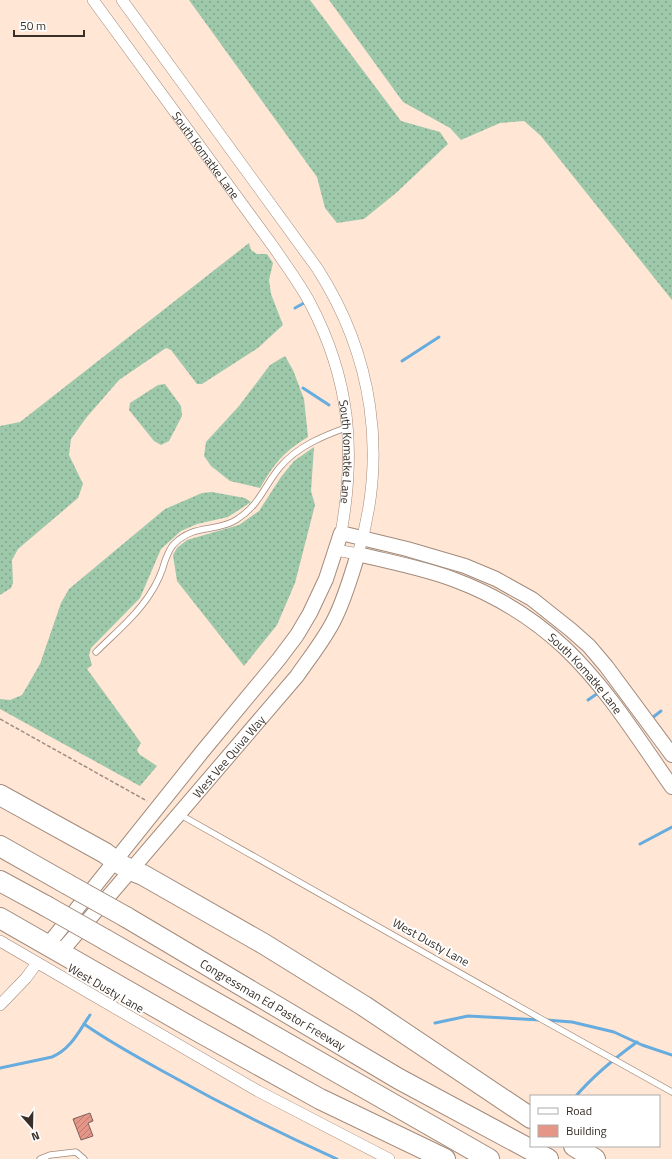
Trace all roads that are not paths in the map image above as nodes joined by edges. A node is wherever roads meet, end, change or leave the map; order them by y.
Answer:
1 (93, 0) edge
2 (122, 0) edge
3 (348, 427) junction
4 (341, 533) junction
5 (363, 539) junction
6 (336, 550) junction
7 (358, 554) junction
8 (96, 652) dead end
9 (672, 755) edge
10 (672, 788) edge
11 (0, 795) edge
12 (179, 814) junction
13 (0, 846) edge
14 (122, 866) junction
15 (0, 881) edge
16 (0, 918) edge
17 (0, 941) edge
18 (54, 949) junction
19 (37, 963) junction
20 (0, 1005) edge
21 (672, 1092) edge
22 (530, 1117) edge
23 (576, 1147) edge
24 (40, 1159) edge
25 (84, 1159) edge
26 (389, 1159) edge
27 (445, 1159) edge
28 (489, 1159) edge
29 (548, 1159) edge
30 (595, 1159) edge

1 - 3 street, South Komatke Lane
2 - 5 street, South Komatke Lane
3 - 4 street, South Komatke Lane
3 - 8 lane
4 - 5 street
4 - 6 street, South Komatke Lane
5 - 7 street, West Vee Quiva Way
5 - 9 street, South Komatke Lane
6 - 7 street, South Komatke Lane
6 - 14 street, West Vee Quiva Way
7 - 10 street, South Komatke Lane
7 - 12 street, West Vee Quiva Way
11 - 14 highway
12 - 14 street, West Vee Quiva Way
12 - 21 lane, West Dusty Lane
13 - 29 highway, Congressman Ed Pastor Freeway, bridge
14 - 18 street, West Vee Quiva Way
14 - 22 highway
15 - 28 highway, bridge
16 - 18 highway
17 - 19 street, West Dusty Lane
18 - 27 highway
19 - 20 street
19 - 26 street, West Dusty Lane
23 - 30 highway
24 - 25 lane

